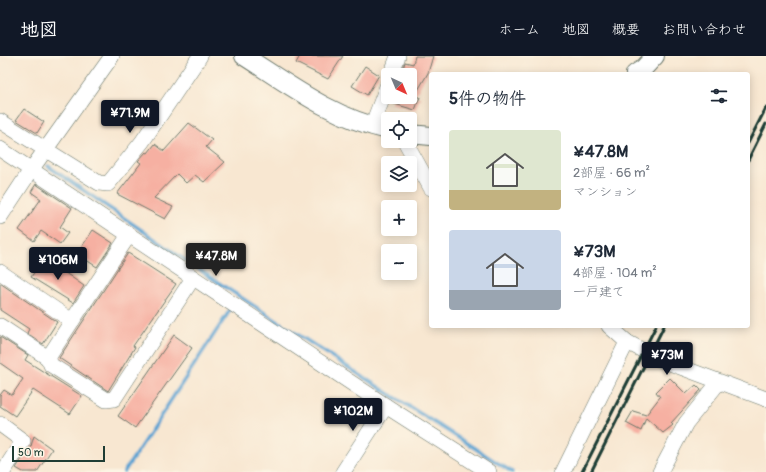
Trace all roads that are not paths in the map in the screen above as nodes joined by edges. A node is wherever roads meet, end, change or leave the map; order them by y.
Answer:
1 (112, 56) edge
2 (200, 56) edge
3 (244, 56) edge
4 (398, 56) edge
5 (655, 56) edge
6 (394, 68) edge
7 (638, 72) edge
8 (384, 104) edge
9 (0, 121) edge
10 (380, 128) edge
11 (417, 135) edge
12 (429, 136) edge
13 (409, 148) edge
14 (0, 149) edge
15 (45, 149) junction
16 (31, 170) junction
17 (429, 184) edge
18 (0, 217) edge
19 (129, 235) junction
20 (0, 272) edge
21 (193, 278) junction
22 (72, 321) junction
23 (0, 326) edge
24 (611, 328) edge
25 (627, 342) junction
26 (48, 358) junction
27 (719, 382) junction
28 (766, 399) edge
29 (386, 406) junction
30 (0, 424) edge
31 (2, 472) edge
32 (343, 472) edge
33 (489, 472) edge
34 (563, 472) edge
35 (660, 472) edge

1 - 15 street
2 - 15 street
3 - 10 street
4 - 6 street
5 - 7 street
8 - 10 street
9 - 15 street
11 - 12 street
13 - 17 street
14 - 16 street
15 - 16 street
16 - 18 street
16 - 19 street
19 - 21 street
19 - 22 street
20 - 22 street
21 - 26 street
21 - 29 street
22 - 26 street
23 - 26 street
24 - 25 street
25 - 27 street
25 - 34 street
27 - 28 street
27 - 35 street
29 - 32 street
29 - 33 street
30 - 31 street

